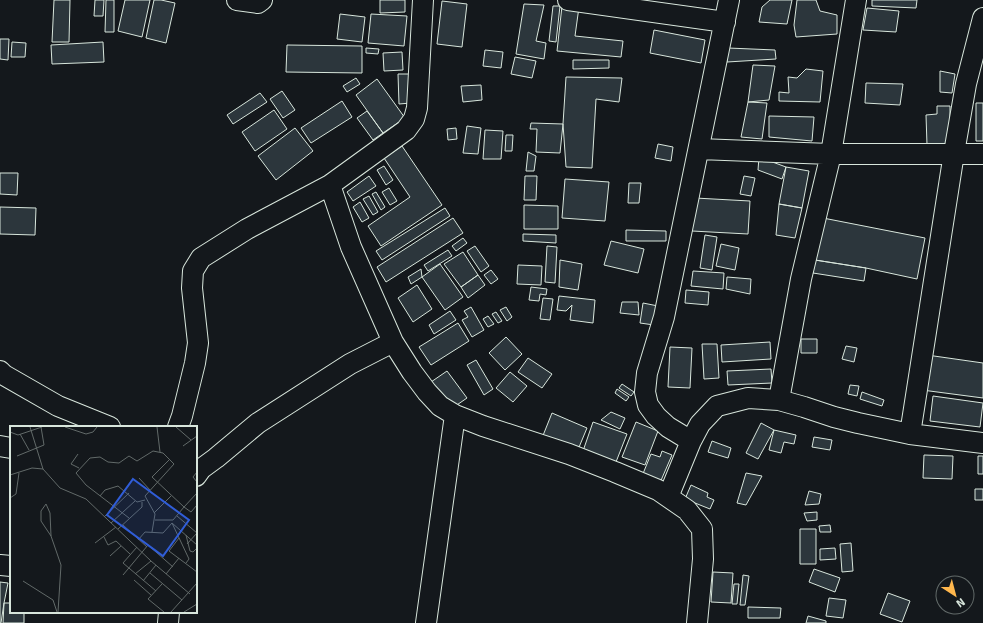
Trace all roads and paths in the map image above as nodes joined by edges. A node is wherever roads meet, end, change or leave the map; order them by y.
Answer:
1 (237, 0) edge
2 (262, 0) edge
3 (423, 0) edge
4 (568, 0) edge
5 (729, 0) edge
6 (856, 0) edge
7 (983, 18) edge
8 (725, 22) junction
9 (698, 149) junction
10 (954, 153) junction
11 (831, 154) junction
12 (983, 154) edge
13 (330, 184) junction
14 (393, 342) junction
15 (0, 371) edge
16 (779, 400) junction
17 (456, 415) junction
18 (108, 426) edge
19 (178, 426) edge
20 (910, 434) junction
21 (691, 441) junction
22 (983, 443) edge
23 (0, 446) edge
24 (10, 448) edge
25 (198, 471) edge
26 (668, 497) junction
27 (0, 564) edge
28 (10, 566) edge
29 (169, 613) edge
30 (168, 623) edge
31 (426, 623) edge
32 (697, 623) edge

1 - 2 street
3 - 13 street
4 - 8 street
5 - 8 street
6 - 11 street
7 - 10 street
8 - 9 street
9 - 11 street
9 - 21 street
10 - 11 street
10 - 12 street
10 - 20 street
11 - 16 street
13 - 14 street
13 - 19 street
14 - 17 street
14 - 25 street
15 - 18 street
16 - 20 street
16 - 21 street
17 - 26 street
17 - 31 street
20 - 22 street
21 - 26 street
23 - 24 street
26 - 32 street
27 - 28 street
29 - 30 street

